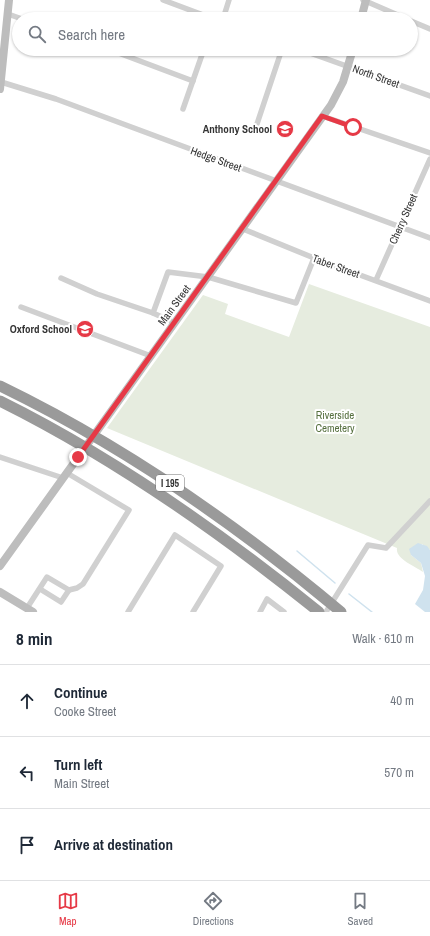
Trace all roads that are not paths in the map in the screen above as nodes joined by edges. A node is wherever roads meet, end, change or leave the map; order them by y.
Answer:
1 (9, 0) edge
2 (163, 0) edge
3 (230, 0) edge
4 (365, 0) edge
5 (195, 12) edge
6 (226, 12) edge
7 (362, 12) edge
8 (392, 12) edge
9 (8, 14) junction
10 (12, 15) edge
11 (418, 24) edge
12 (430, 29) edge
13 (127, 56) edge
14 (202, 56) edge
15 (280, 56) edge
16 (319, 56) edge
17 (351, 56) edge
18 (348, 66) junction
19 (193, 80) junction
20 (0, 86) edge
21 (430, 96) edge
22 (183, 109) dead end
23 (322, 116) junction
24 (255, 130) dead end
25 (430, 153) edge
26 (430, 158) edge
27 (276, 181) junction
28 (400, 226) junction
29 (243, 228) junction
30 (430, 238) edge
31 (314, 258) junction
32 (208, 277) junction
33 (61, 278) dead end
34 (376, 280) junction
35 (430, 301) edge
36 (21, 307) dead end
37 (153, 313) junction
38 (175, 323) junction
39 (151, 356) junction
40 (0, 386) edge
41 (0, 401) edge
42 (0, 457) edge
43 (65, 475) junction
44 (430, 501) edge
45 (0, 566) edge
46 (40, 589) junction
47 (68, 590) junction
48 (0, 592) edge
49 (30, 610) edge
50 (335, 611) edge
51 (128, 612) edge
52 (193, 612) edge
53 (260, 612) edge
54 (284, 612) edge
55 (319, 612) edge

1 - 9 main road
2 - 5 street
3 - 6 street
4 - 7 main road
4 - 8 street
9 - 10 street
9 - 20 main road
11 - 12 street
13 - 19 street
14 - 19 street
15 - 24 street
16 - 18 street, North Street
17 - 18 main road, Main Street
18 - 21 street, North Street
18 - 23 main road, Main Street
19 - 22 street
20 - 27 street, Hedge Street
23 - 25 street
23 - 27 main road, Main Street
26 - 28 street, Cherry Street
27 - 28 street, Hedge Street
27 - 29 main road, Main Street
28 - 30 street, Hedge Street
28 - 34 street, Cherry Street
29 - 31 street, Taber Street
29 - 32 main road, Main Street
31 - 32 street
31 - 34 street, Taber Street
32 - 37 street
32 - 38 main road, Main Street
33 - 37 street
34 - 35 street, Taber Street
36 - 39 street
37 - 38 street
38 - 39 main road, Main Street
39 - 43 main road, Main Street
40 - 50 highway, I 195
41 - 55 highway, I 195
42 - 43 street
43 - 45 main road, Main Street
43 - 47 street
44 - 50 street
46 - 47 street
46 - 47 street
46 - 49 street
48 - 49 main road
51 - 52 street
53 - 54 street

